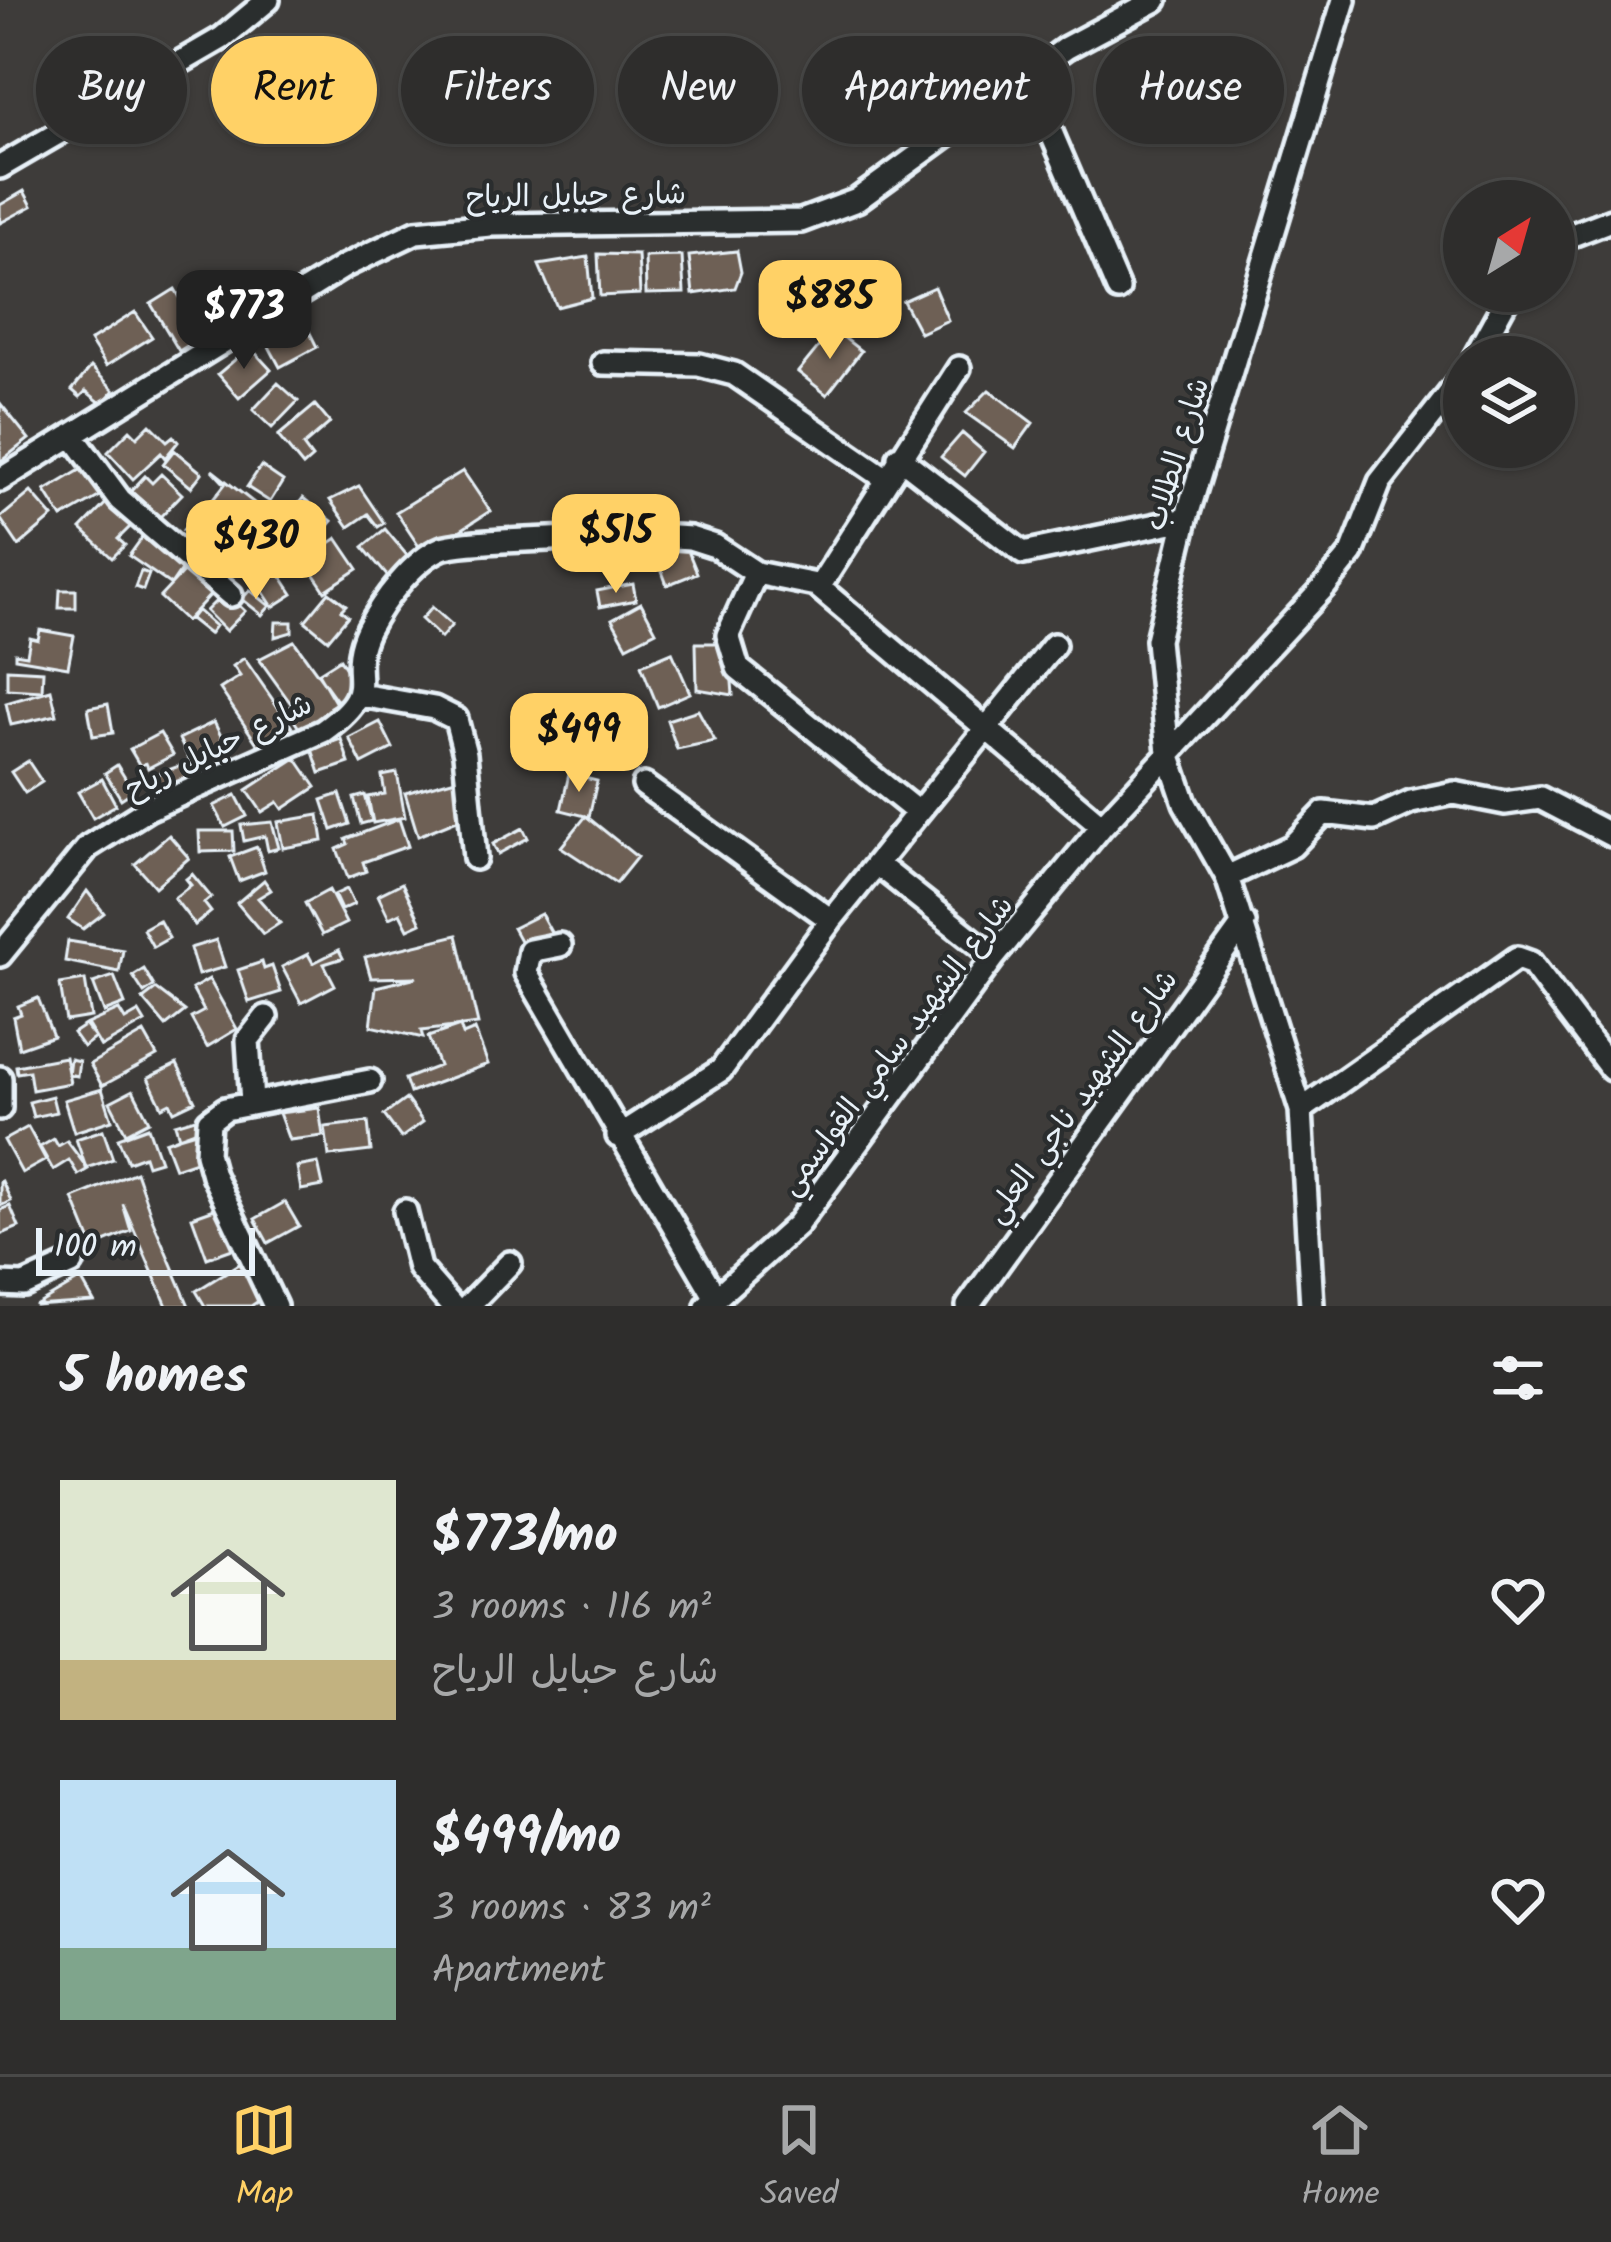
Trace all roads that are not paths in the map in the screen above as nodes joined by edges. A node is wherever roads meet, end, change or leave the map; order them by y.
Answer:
1 (268, 0) edge
2 (1156, 0) edge
3 (1344, 0) edge
4 (1072, 45) edge
5 (934, 144) edge
6 (1056, 144) edge
7 (0, 166) edge
8 (1611, 220) edge
9 (1575, 234) edge
10 (1118, 289) dead end
11 (603, 363) dead end
12 (959, 368) dead end
13 (1443, 402) edge
14 (72, 435) junction
15 (899, 457) junction
16 (885, 478) junction
17 (0, 480) edge
18 (1186, 519) junction
19 (757, 573) junction
20 (819, 587) junction
21 (231, 595) dead end
22 (1054, 645) dead end
23 (361, 695) junction
24 (986, 723) junction
25 (1168, 753) junction
26 (644, 785) dead end
27 (916, 811) junction
28 (1102, 826) junction
29 (1611, 835) edge
30 (475, 858) dead end
31 (878, 865) junction
32 (1227, 878) junction
33 (830, 920) junction
34 (1244, 923) junction
35 (560, 945) dead end
36 (0, 955) edge
37 (994, 957) junction
38 (266, 1017) dead end
39 (1611, 1069) edge
40 (0, 1078) edge
41 (370, 1082) dead end
42 (252, 1103) junction
43 (0, 1108) edge
44 (1301, 1110) junction
45 (618, 1136) junction
46 (405, 1211) dead end
47 (72, 1263) dead end
48 (511, 1263) dead end
49 (0, 1284) edge
50 (711, 1302) edge
51 (275, 1306) edge
52 (452, 1306) edge
53 (468, 1306) edge
54 (968, 1306) edge
55 (1312, 1306) edge

1 - 7 street
2 - 4 street, شارع حبايل الرياح
3 - 18 street, شارع الطلاب
5 - 14 street, شارع حبايل الرياح
6 - 10 street
8 - 9 street
11 - 16 street
12 - 15 street
13 - 25 street, شارع الشهيد سامي القواسمي
14 - 17 street, شارع حبايل الرياح
14 - 21 street
15 - 16 street
15 - 18 street
16 - 20 street
18 - 25 street, شارع الطلاب
19 - 20 street
19 - 23 street
19 - 27 street
20 - 24 street
22 - 24 street
23 - 30 street
23 - 36 street, شارع حبايل رياح
24 - 27 street
24 - 28 street
25 - 28 street, شارع الشهيد سامي القواسمي
25 - 32 street, شارع الطلاب
26 - 33 street
27 - 31 street
28 - 37 street, شارع الشهيد سامي القواسمي
29 - 32 street
31 - 33 street
31 - 37 street
32 - 34 street, شارع الطلاب
33 - 45 street
34 - 44 street, شارع الطلاب
34 - 54 street, شارع الشهيد ناجي العلي
35 - 45 street
37 - 50 street, شارع الشهيد سامي القواسمي
38 - 42 street
39 - 44 street
40 - 43 street
41 - 42 street
42 - 51 street
44 - 55 street, شارع الطلاب
45 - 50 street
46 - 52 street
47 - 49 street
48 - 53 street

